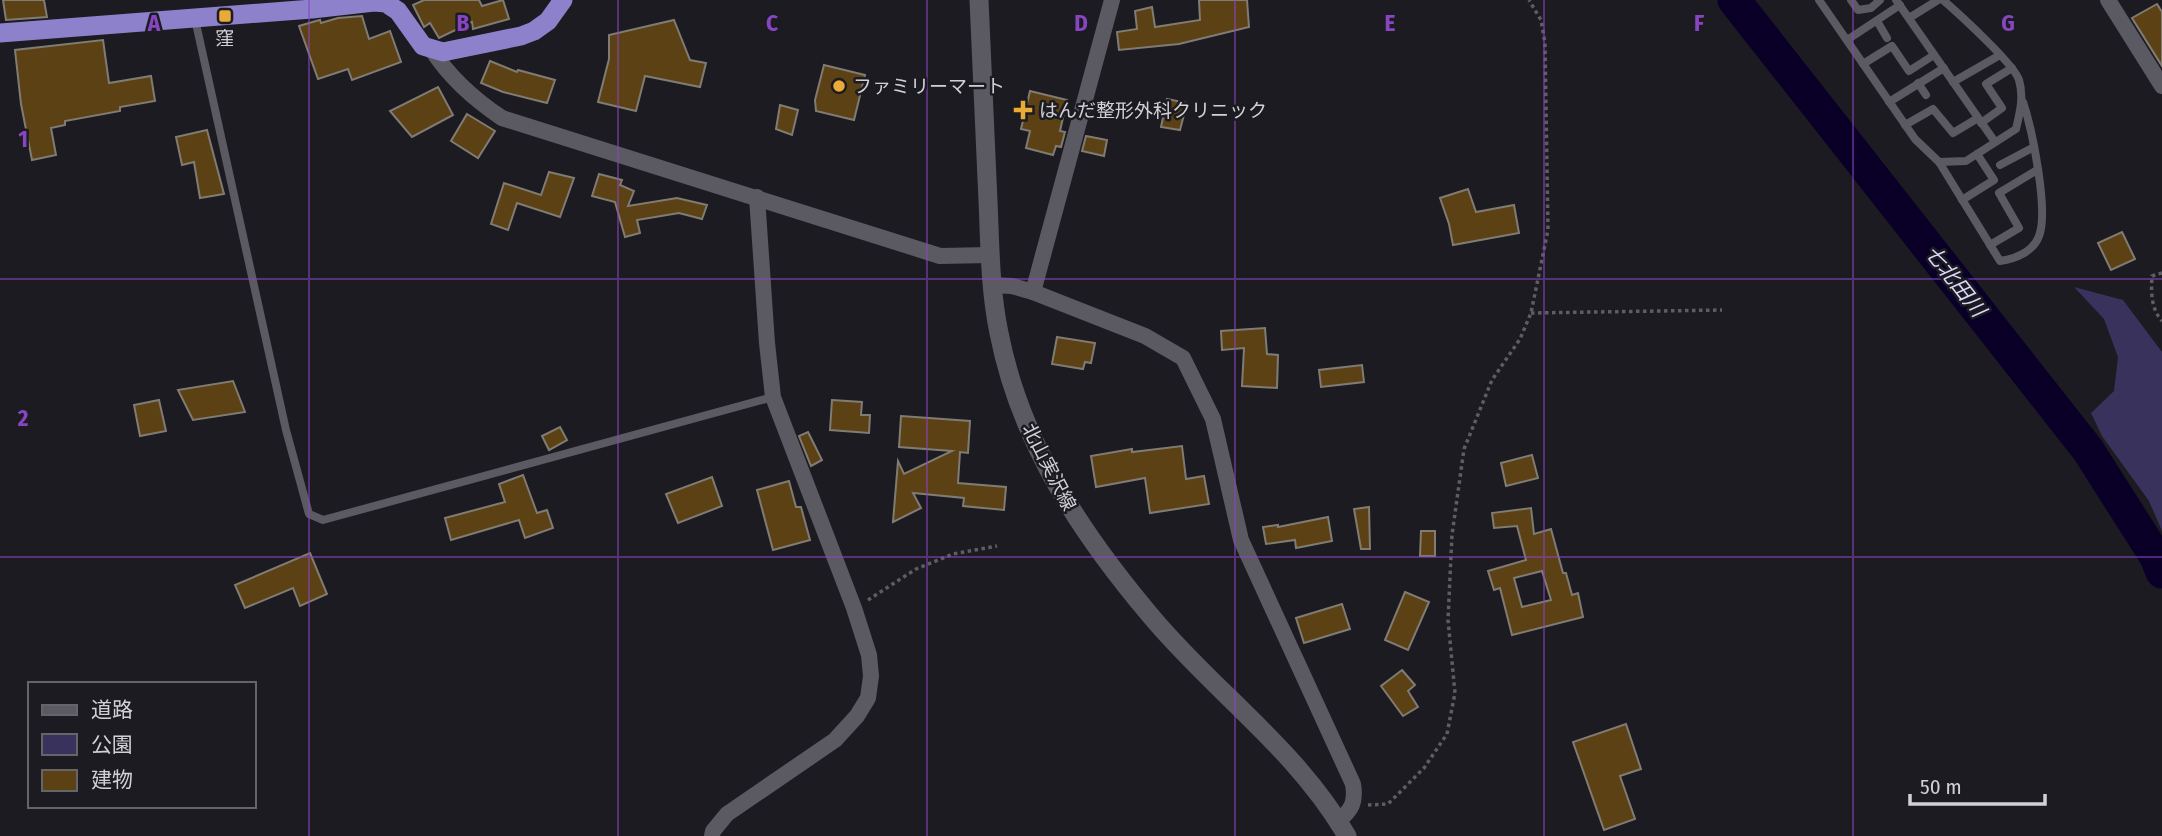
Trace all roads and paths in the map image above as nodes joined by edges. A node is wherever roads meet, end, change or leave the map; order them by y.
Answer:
1 (562, 0) edge
2 (979, 0) edge
3 (1111, 0) edge
4 (1529, 0) edge
5 (1819, 0) edge
6 (1851, 0) edge
7 (1880, 0) edge
8 (1938, 0) edge
9 (1943, 0) edge
10 (2108, 0) edge
11 (1898, 3) edge
12 (396, 6) edge
13 (1909, 18) junction
14 (195, 19) junction
15 (1877, 21) junction
16 (0, 33) edge
17 (1887, 38) dead end
18 (1847, 40) junction
19 (432, 50) junction
20 (1934, 55) junction
21 (2000, 55) junction
22 (1863, 64) junction
23 (1944, 68) junction
24 (2012, 68) junction
25 (1953, 82) junction
26 (1918, 83) junction
27 (2162, 86) edge
28 (1926, 95) dead end
29 (1889, 102) junction
30 (2023, 102) junction
31 (1980, 120) junction
32 (1905, 125) junction
33 (1995, 142) junction
34 (2034, 146) junction
35 (1977, 154) junction
36 (1939, 162) junction
37 (2000, 165) dead end
38 (2037, 170) junction
39 (757, 197) junction
40 (1962, 200) junction
41 (1990, 245) junction
42 (990, 255) junction
43 (2162, 273) edge
44 (991, 285) junction
45 (1033, 292) junction
46 (1722, 310) dead end
47 (1531, 313) junction
48 (2162, 321) edge
49 (773, 397) junction
50 (997, 546) dead end
51 (854, 608) junction
52 (1353, 806) junction
53 (1343, 828) edge
54 (712, 836) edge

1 - 19 highway
2 - 42 street, 北山実沢線
3 - 45 street
4 - 47 path
5 - 18 lane
6 - 7 lane
8 - 13 lane
9 - 21 lane
10 - 27 street
11 - 13 lane
11 - 15 lane
12 - 14 highway
12 - 19 highway
13 - 20 lane
14 - 16 highway
14 - 49 lane
15 - 17 lane
15 - 18 lane
18 - 22 lane
19 - 39 street
20 - 22 lane
20 - 23 lane
21 - 24 lane
21 - 25 lane
22 - 29 lane
23 - 25 lane
23 - 26 lane
24 - 30 lane
24 - 31 lane
25 - 31 lane
26 - 28 lane
26 - 29 lane
29 - 32 lane
30 - 33 lane
30 - 34 lane
31 - 32 lane
31 - 33 lane
32 - 36 lane
33 - 35 lane
34 - 37 lane
34 - 38 lane
35 - 36 lane
35 - 40 lane
36 - 40 lane
38 - 41 lane
38 - 41 lane
39 - 42 street
39 - 49 street
40 - 41 lane
42 - 44 street, 北山実沢線
43 - 48 path
44 - 45 street
44 - 53 street, 北山実沢線
45 - 52 street
46 - 47 path
47 - 52 path
49 - 51 street
50 - 51 path
51 - 54 street
52 - 53 street

